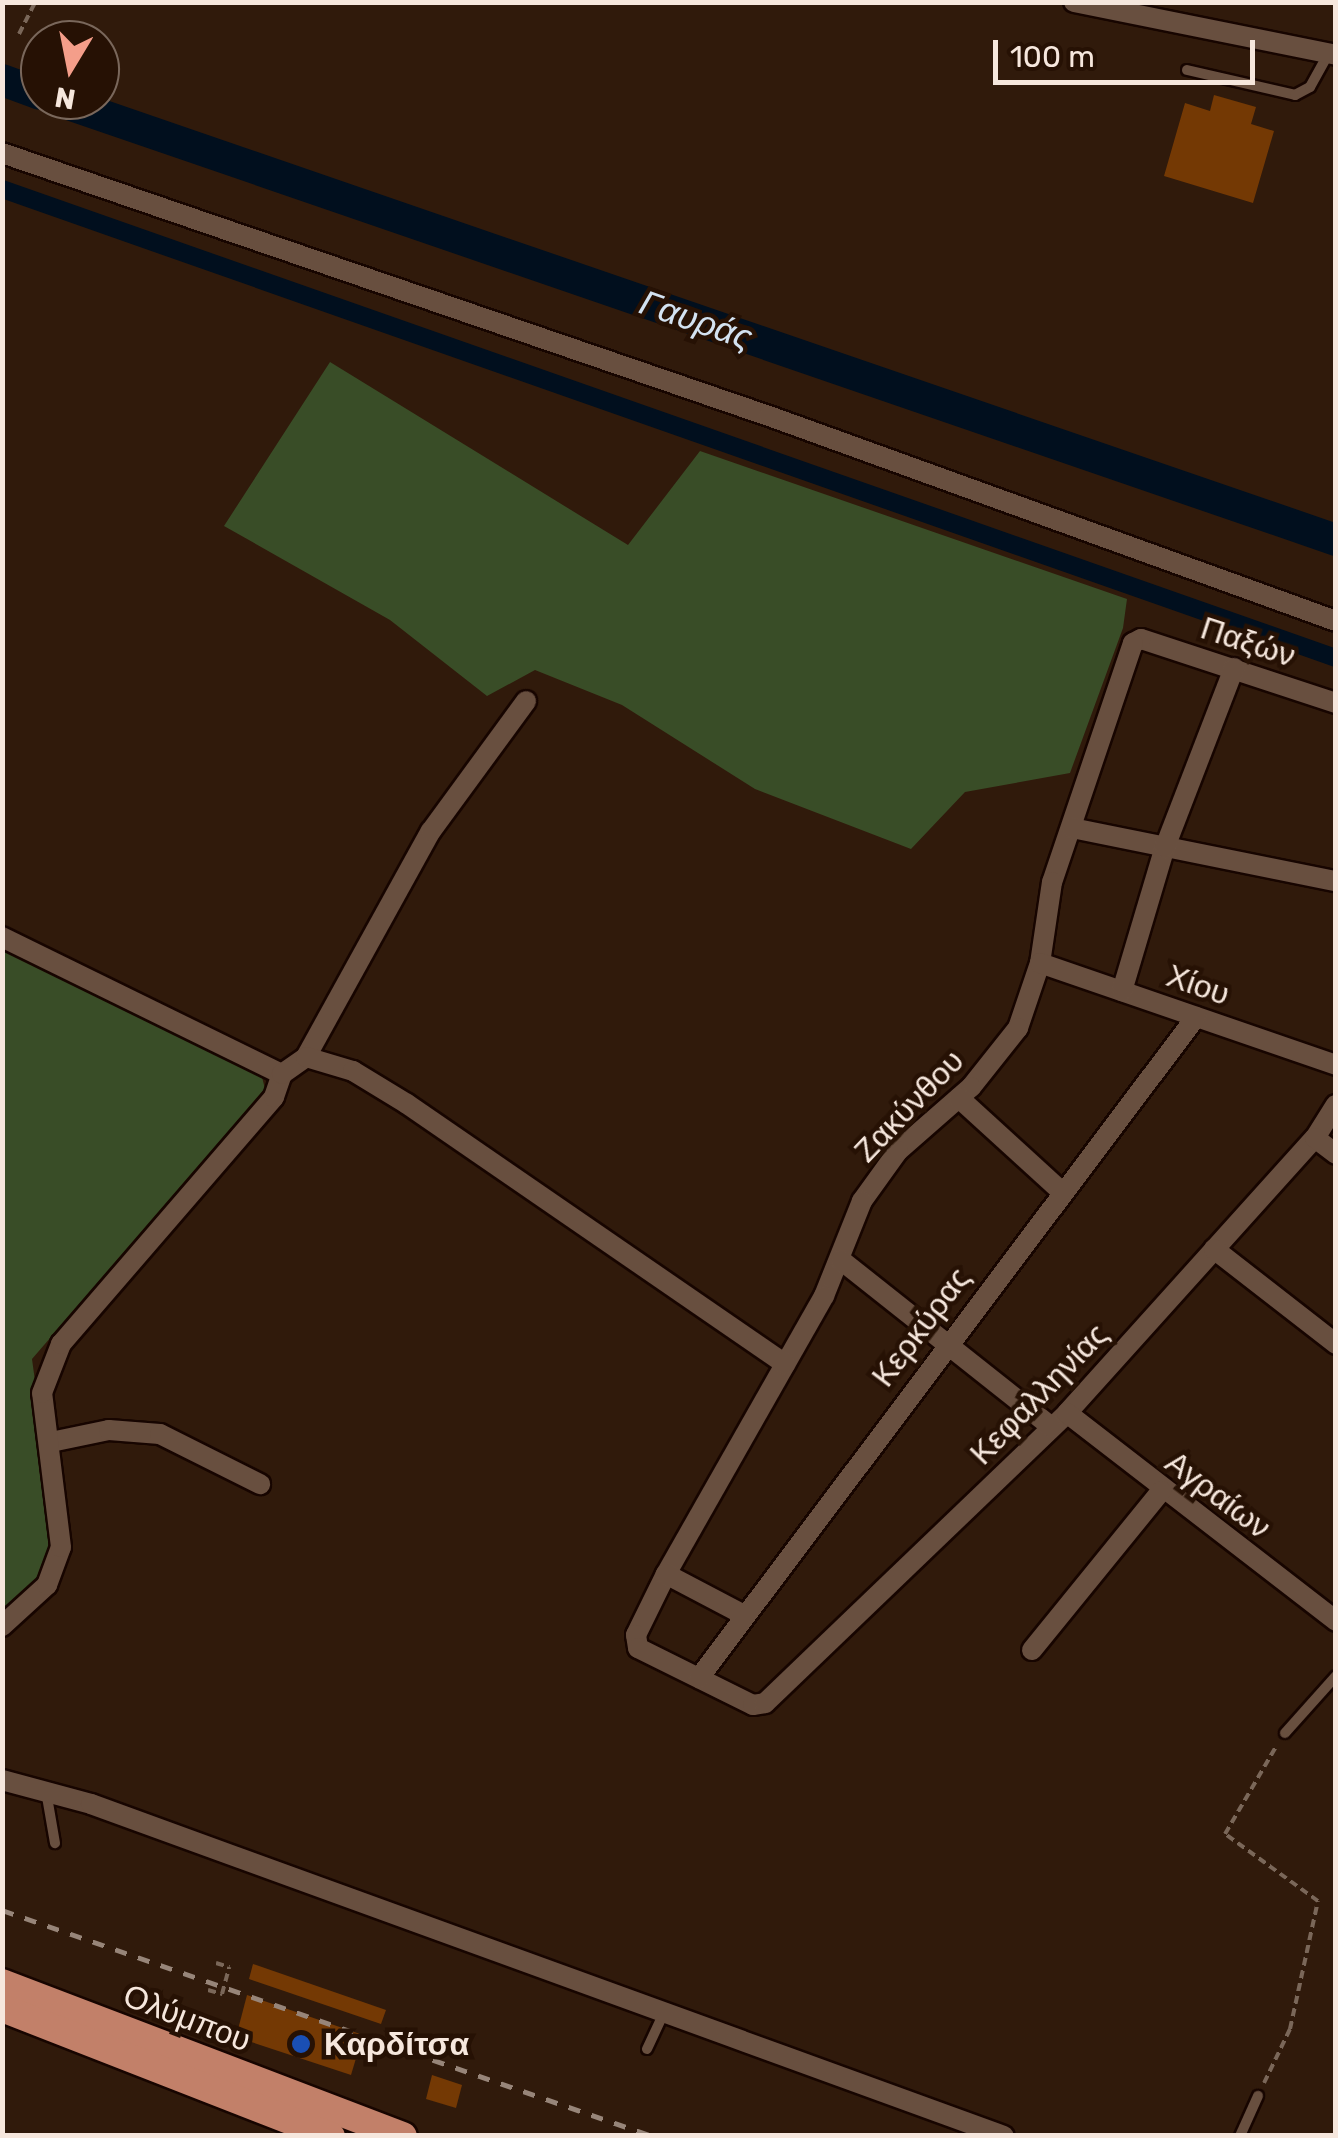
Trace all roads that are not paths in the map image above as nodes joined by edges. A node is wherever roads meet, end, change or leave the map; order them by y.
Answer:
1 (1074, 2) edge
2 (1332, 54) edge
3 (1187, 70) dead end
4 (2, 152) edge
5 (1336, 621) edge
6 (1141, 639) joint
7 (1234, 668) junction
8 (526, 701) dead end
9 (1336, 703) edge
10 (1072, 828) junction
11 (1165, 848) junction
12 (1336, 881) edge
13 (2, 937) edge
14 (1040, 963) junction
15 (1122, 991) junction
16 (1196, 1017) junction
17 (306, 1057) junction
18 (1336, 1064) edge
19 (282, 1074) junction
20 (959, 1098) junction
21 (1336, 1106) edge
22 (1315, 1138) junction
23 (1336, 1154) edge
24 (1062, 1192) junction
25 (1214, 1249) junction
26 (840, 1260) junction
27 (947, 1341) junction
28 (1336, 1344) edge
29 (785, 1364) junction
30 (1059, 1420) junction
31 (52, 1442) junction
32 (260, 1484) dead end
33 (1162, 1491) junction
34 (666, 1574) junction
35 (744, 1615) junction
36 (1336, 1621) edge
37 (2, 1626) edge
38 (1032, 1650) dead end
39 (1336, 1676) edge
40 (699, 1678) junction
41 (1285, 1733) road end
42 (2, 1780) edge
43 (46, 1791) junction
44 (55, 1843) dead end
45 (2, 1983) edge
46 (2, 2008) edge
47 (666, 2010) junction
48 (647, 2048) dead end
49 (1258, 2096) road end
50 (330, 2136) edge
51 (403, 2136) edge
52 (1004, 2136) edge
53 (1240, 2136) edge

1 - 2 street
2 - 3 lane
4 - 5 street
6 - 7 street, Παξών
6 - 10 street, Ζακύνθου
7 - 9 street, Παξών
7 - 11 street
8 - 17 street
10 - 11 street
10 - 14 street, Ζακύνθου
11 - 12 street
11 - 15 street
13 - 19 street
14 - 15 street, Χίου
14 - 20 street, Ζακύνθου
15 - 16 street, Χίου
16 - 18 street, Χίου
16 - 24 street, Κερκύρας
17 - 19 street
17 - 29 street
19 - 31 street
20 - 24 street
20 - 26 street, Ζακύνθου
21 - 22 street, Κεφαλληνίας
22 - 23 street
22 - 25 street, Κεφαλληνίας
24 - 27 street, Κερκύρας
25 - 28 street
25 - 30 street, Κεφαλληνίας
26 - 27 street, Αγραίων
26 - 29 street, Ζακύνθου
27 - 30 street, Αγραίων
27 - 35 street, Κερκύρας
29 - 34 street, Ζακύνθου
30 - 33 street, Αγραίων
30 - 40 street, Κεφαλληνίας
31 - 32 street
31 - 37 street
33 - 36 street, Αγραίων
33 - 38 street
34 - 35 street
34 - 40 street, Ζακύνθου
35 - 40 street, Κερκύρας
39 - 41 lane
42 - 43 street
43 - 44 lane
43 - 47 street
45 - 51 main road, Ολύμπου
46 - 50 main road, Ολύμπου
47 - 48 lane
47 - 52 street
49 - 53 lane

